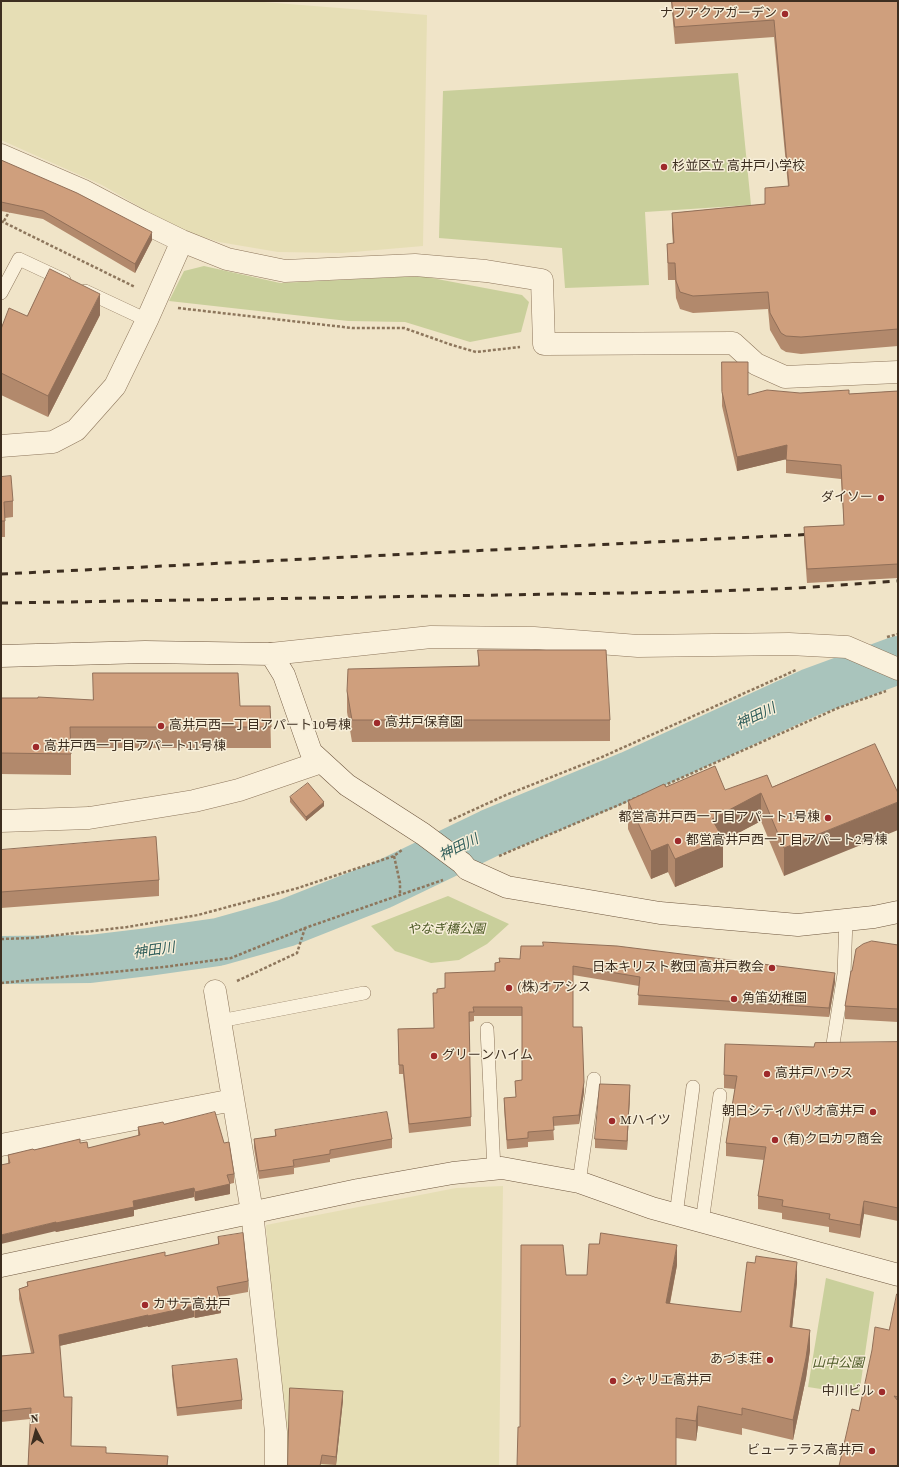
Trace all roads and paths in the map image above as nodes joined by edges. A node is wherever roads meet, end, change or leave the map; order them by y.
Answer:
1 (1, 155) edge
2 (11, 208) edge
3 (2, 221) edge
4 (182, 240) junction
5 (1, 293) edge
6 (157, 298) junction
7 (146, 320) junction
8 (544, 344) junction
9 (898, 372) edge
10 (1, 446) edge
11 (898, 634) edge
12 (883, 638) dead end
13 (271, 654) junction
14 (1, 656) edge
15 (898, 669) edge
16 (796, 670) dead end
17 (321, 762) junction
18 (1, 821) edge
19 (426, 837) junction
20 (394, 856) junction
21 (400, 895) dead end
22 (898, 912) edge
23 (846, 920) junction
24 (305, 928) dead end
25 (1, 939) edge
26 (215, 991) joint
27 (364, 992) dead end
28 (220, 1022) junction
29 (487, 1029) dead end
30 (833, 1044) edge
31 (594, 1079) dead end
32 (693, 1087) dead end
33 (720, 1095) dead end
34 (233, 1100) junction
35 (1, 1145) edge
36 (494, 1169) junction
37 (579, 1182) junction
38 (252, 1212) junction
39 (676, 1215) junction
40 (702, 1222) junction
41 (1, 1266) edge
42 (898, 1275) edge
43 (276, 1466) edge

1 - 4 street
2 - 3 path
3 - 6 path
4 - 6 street
4 - 8 street
5 - 7 lane
6 - 7 street
6 - 8 path
7 - 10 street
8 - 9 street
11 - 12 path
13 - 14 street
13 - 15 street
13 - 17 street
16 - 19 path
17 - 18 street
17 - 19 street
19 - 20 path
19 - 23 street
20 - 21 path
20 - 25 path
22 - 23 street
23 - 30 lane
24 - 26 path
26 - 28 street
27 - 28 lane
28 - 34 street
29 - 36 lane
31 - 37 lane
32 - 39 lane
33 - 40 lane
34 - 35 street
34 - 38 street
36 - 37 street
36 - 38 street
37 - 39 street
38 - 41 street
38 - 43 street
39 - 40 street
40 - 42 street

